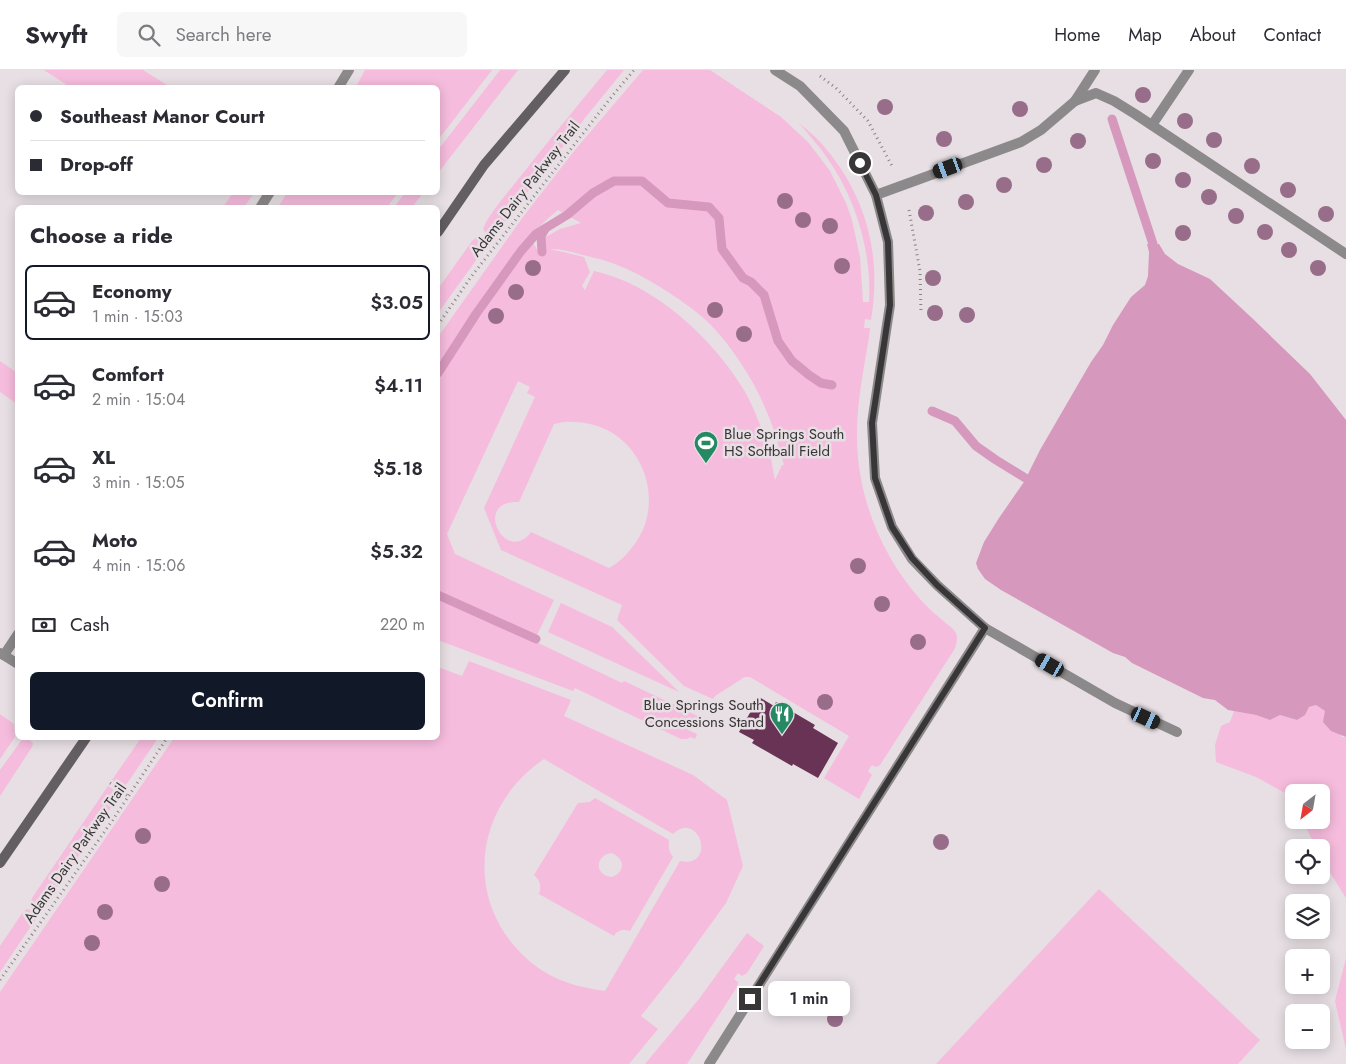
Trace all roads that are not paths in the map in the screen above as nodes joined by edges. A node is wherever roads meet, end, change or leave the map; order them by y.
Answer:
1 (349, 70) edge
2 (565, 70) edge
3 (775, 70) edge
4 (1095, 70) edge
5 (1188, 70) edge
6 (340, 85) edge
7 (1075, 101) junction
8 (1152, 126) junction
9 (876, 195) junction
10 (440, 229) edge
11 (1346, 254) edge
12 (985, 628) junction
13 (15, 638) edge
14 (2, 654) edge
15 (15, 662) edge
16 (1177, 732) dead end
17 (85, 740) edge
18 (0, 863) edge
19 (709, 1064) edge

1 - 6 street
2 - 10 main road
3 - 9 street
4 - 7 street
5 - 8 street
7 - 8 street
7 - 9 street
8 - 11 street
9 - 12 street
12 - 16 street
12 - 19 street
13 - 14 street
14 - 15 street
17 - 18 main road

